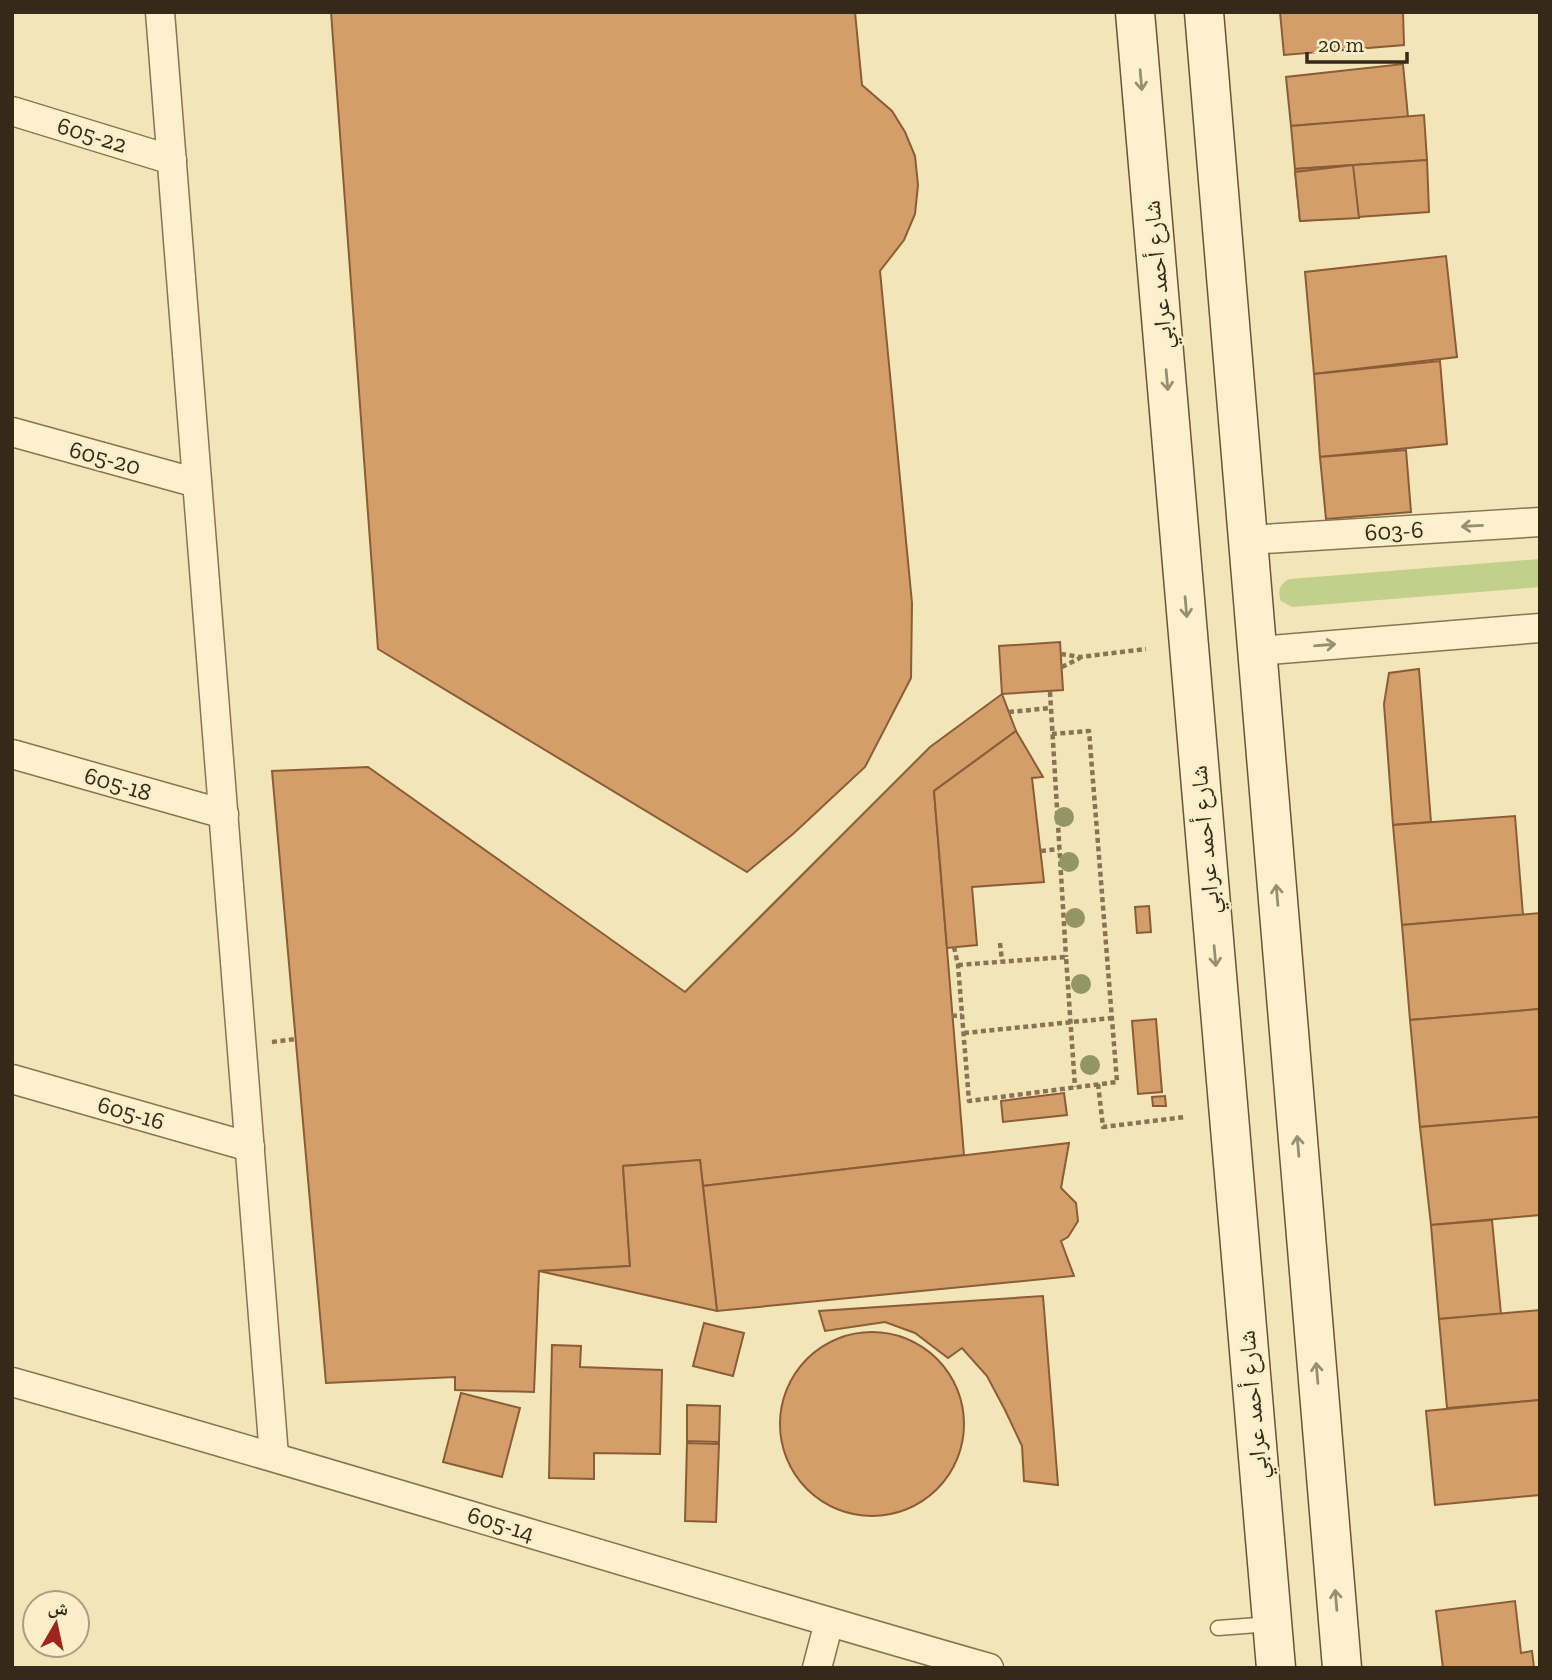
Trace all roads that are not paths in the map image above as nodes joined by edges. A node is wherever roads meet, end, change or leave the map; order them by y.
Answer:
1 (160, 12) edge
2 (1135, 12) edge
3 (1204, 12) edge
4 (12, 111) edge
5 (172, 160) junction
6 (12, 432) edge
7 (197, 483) junction
8 (1540, 522) edge
9 (1248, 540) junction
10 (1540, 628) edge
11 (1257, 651) junction
12 (12, 754) edge
13 (224, 814) junction
14 (12, 1079) edge
15 (250, 1147) junction
16 (12, 1382) edge
17 (274, 1456) junction
18 (830, 1622) junction
19 (1272, 1624) junction
20 (1218, 1628) dead end
21 (817, 1668) edge
22 (989, 1668) edge
23 (1276, 1668) edge
24 (1342, 1668) edge

1 - 5 street
2 -> 19 main road, شارع أحمد عرابي
3 - 9 main road
4 - 5 street, 605-22
5 - 7 street
6 - 7 street, 605-20
7 - 13 street
8 -> 9 street, 603-6
9 - 11 main road
11 -> 10 street
24 -> 11 main road
12 - 13 street, 605-18
13 - 15 street
14 - 15 street, 605-16
15 - 17 street
16 - 17 street, 605-14
17 - 18 street, 605-14
18 - 21 street
18 - 22 street, 605-14
19 - 20 lane
19 - 23 main road, شارع أحمد عرابي

